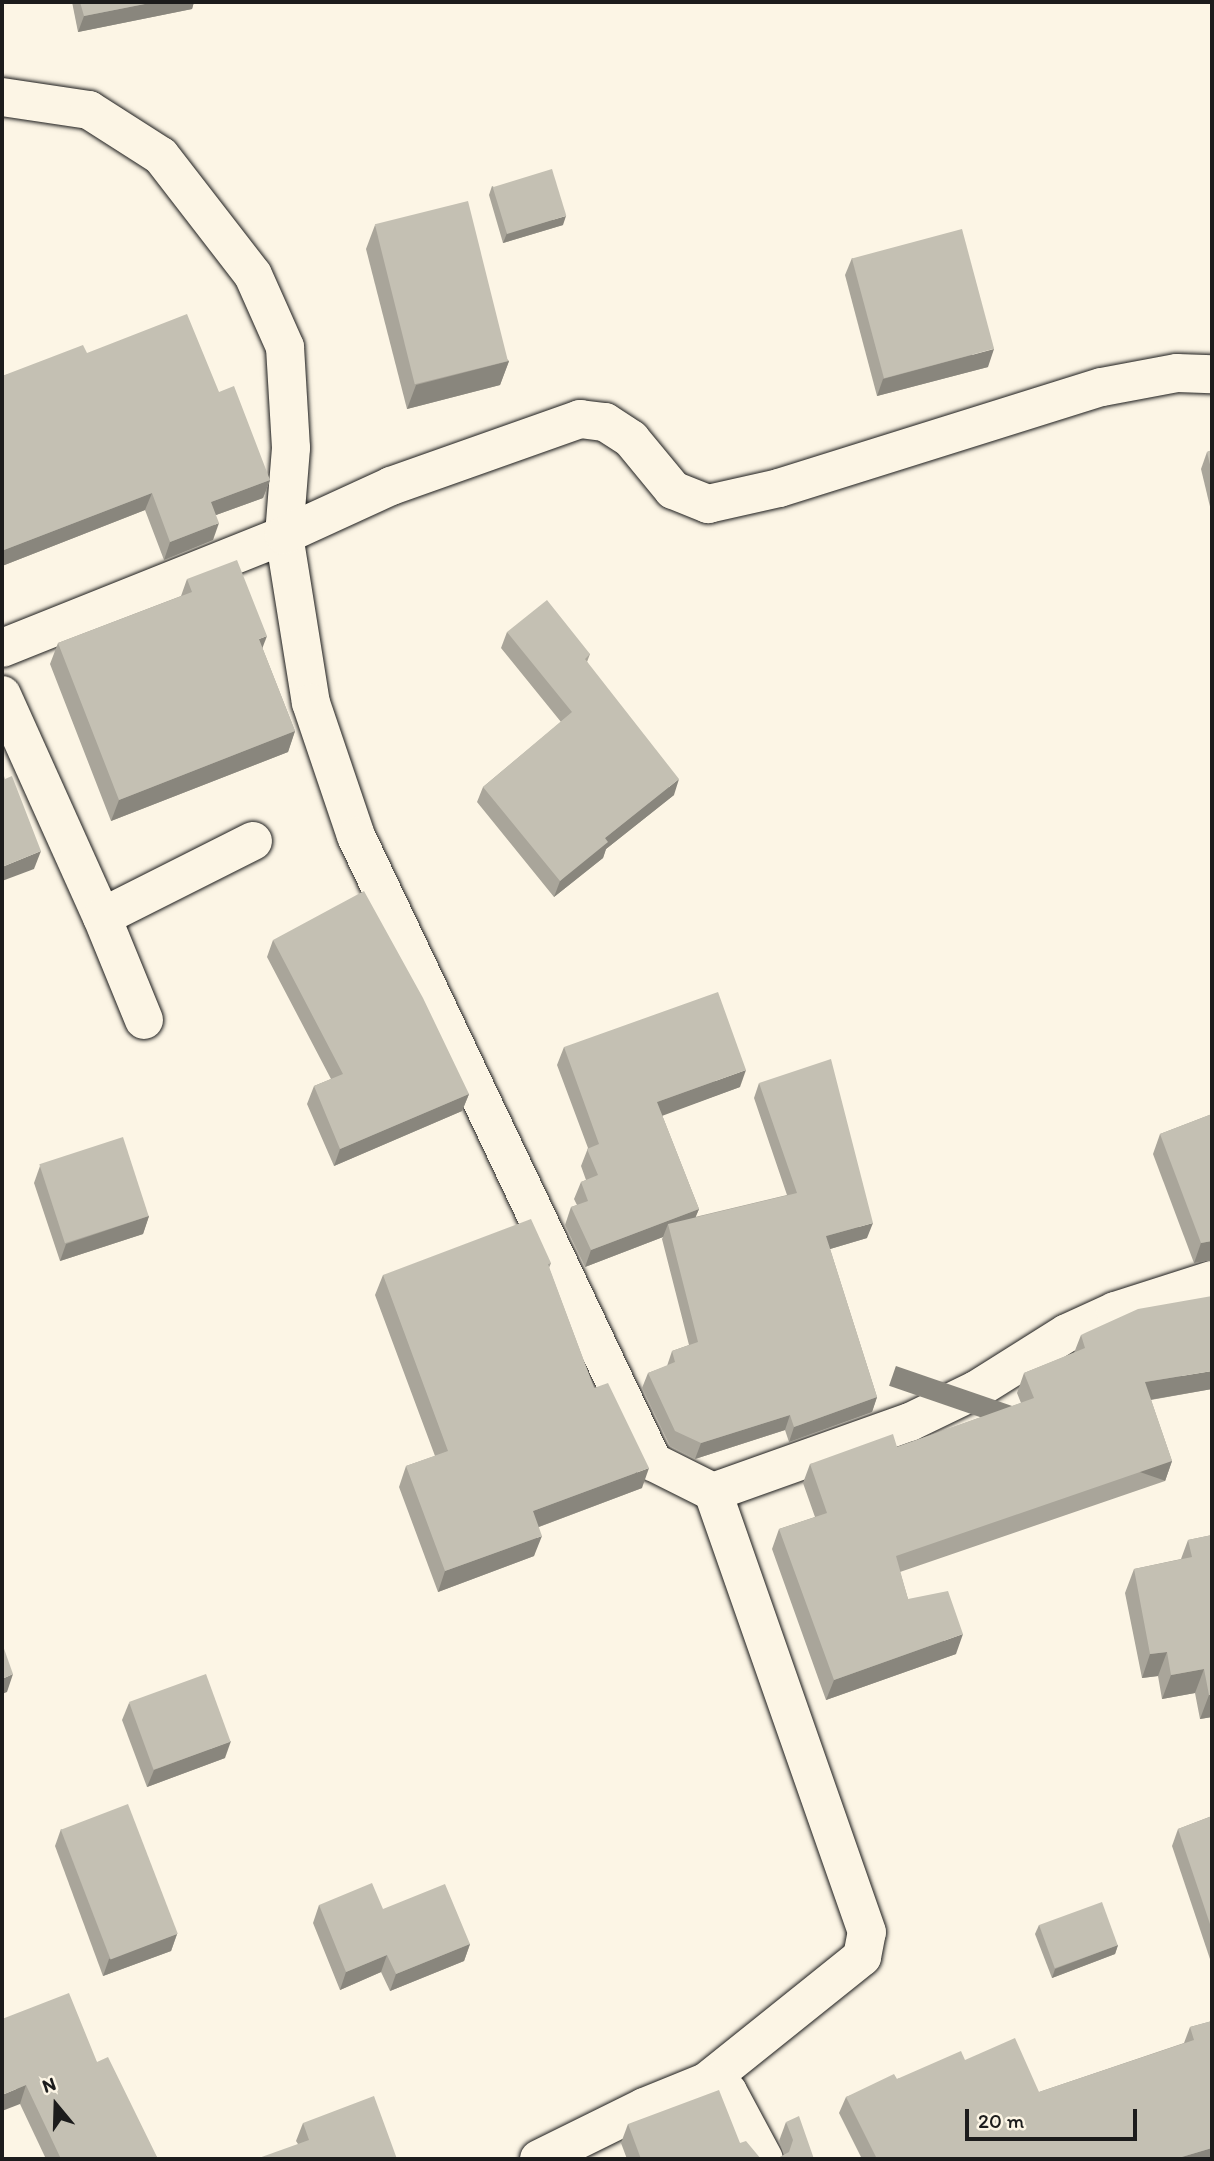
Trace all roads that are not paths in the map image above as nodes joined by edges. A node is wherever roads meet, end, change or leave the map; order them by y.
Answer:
1 (2, 97) edge
2 (1212, 374) edge
3 (284, 535) junction
4 (2, 648) edge
5 (2, 695) edge
6 (253, 841) dead end
7 (102, 916) junction
8 (144, 1020) dead end
9 (1212, 1280) edge
10 (713, 1492) junction
11 (706, 2082) junction
12 (539, 2159) edge
13 (764, 2159) edge

1 - 3 street
2 - 3 street
3 - 4 street
3 - 10 street
5 - 7 street
6 - 7 street
7 - 8 street
9 - 10 street
10 - 11 street
11 - 12 street
11 - 13 street

